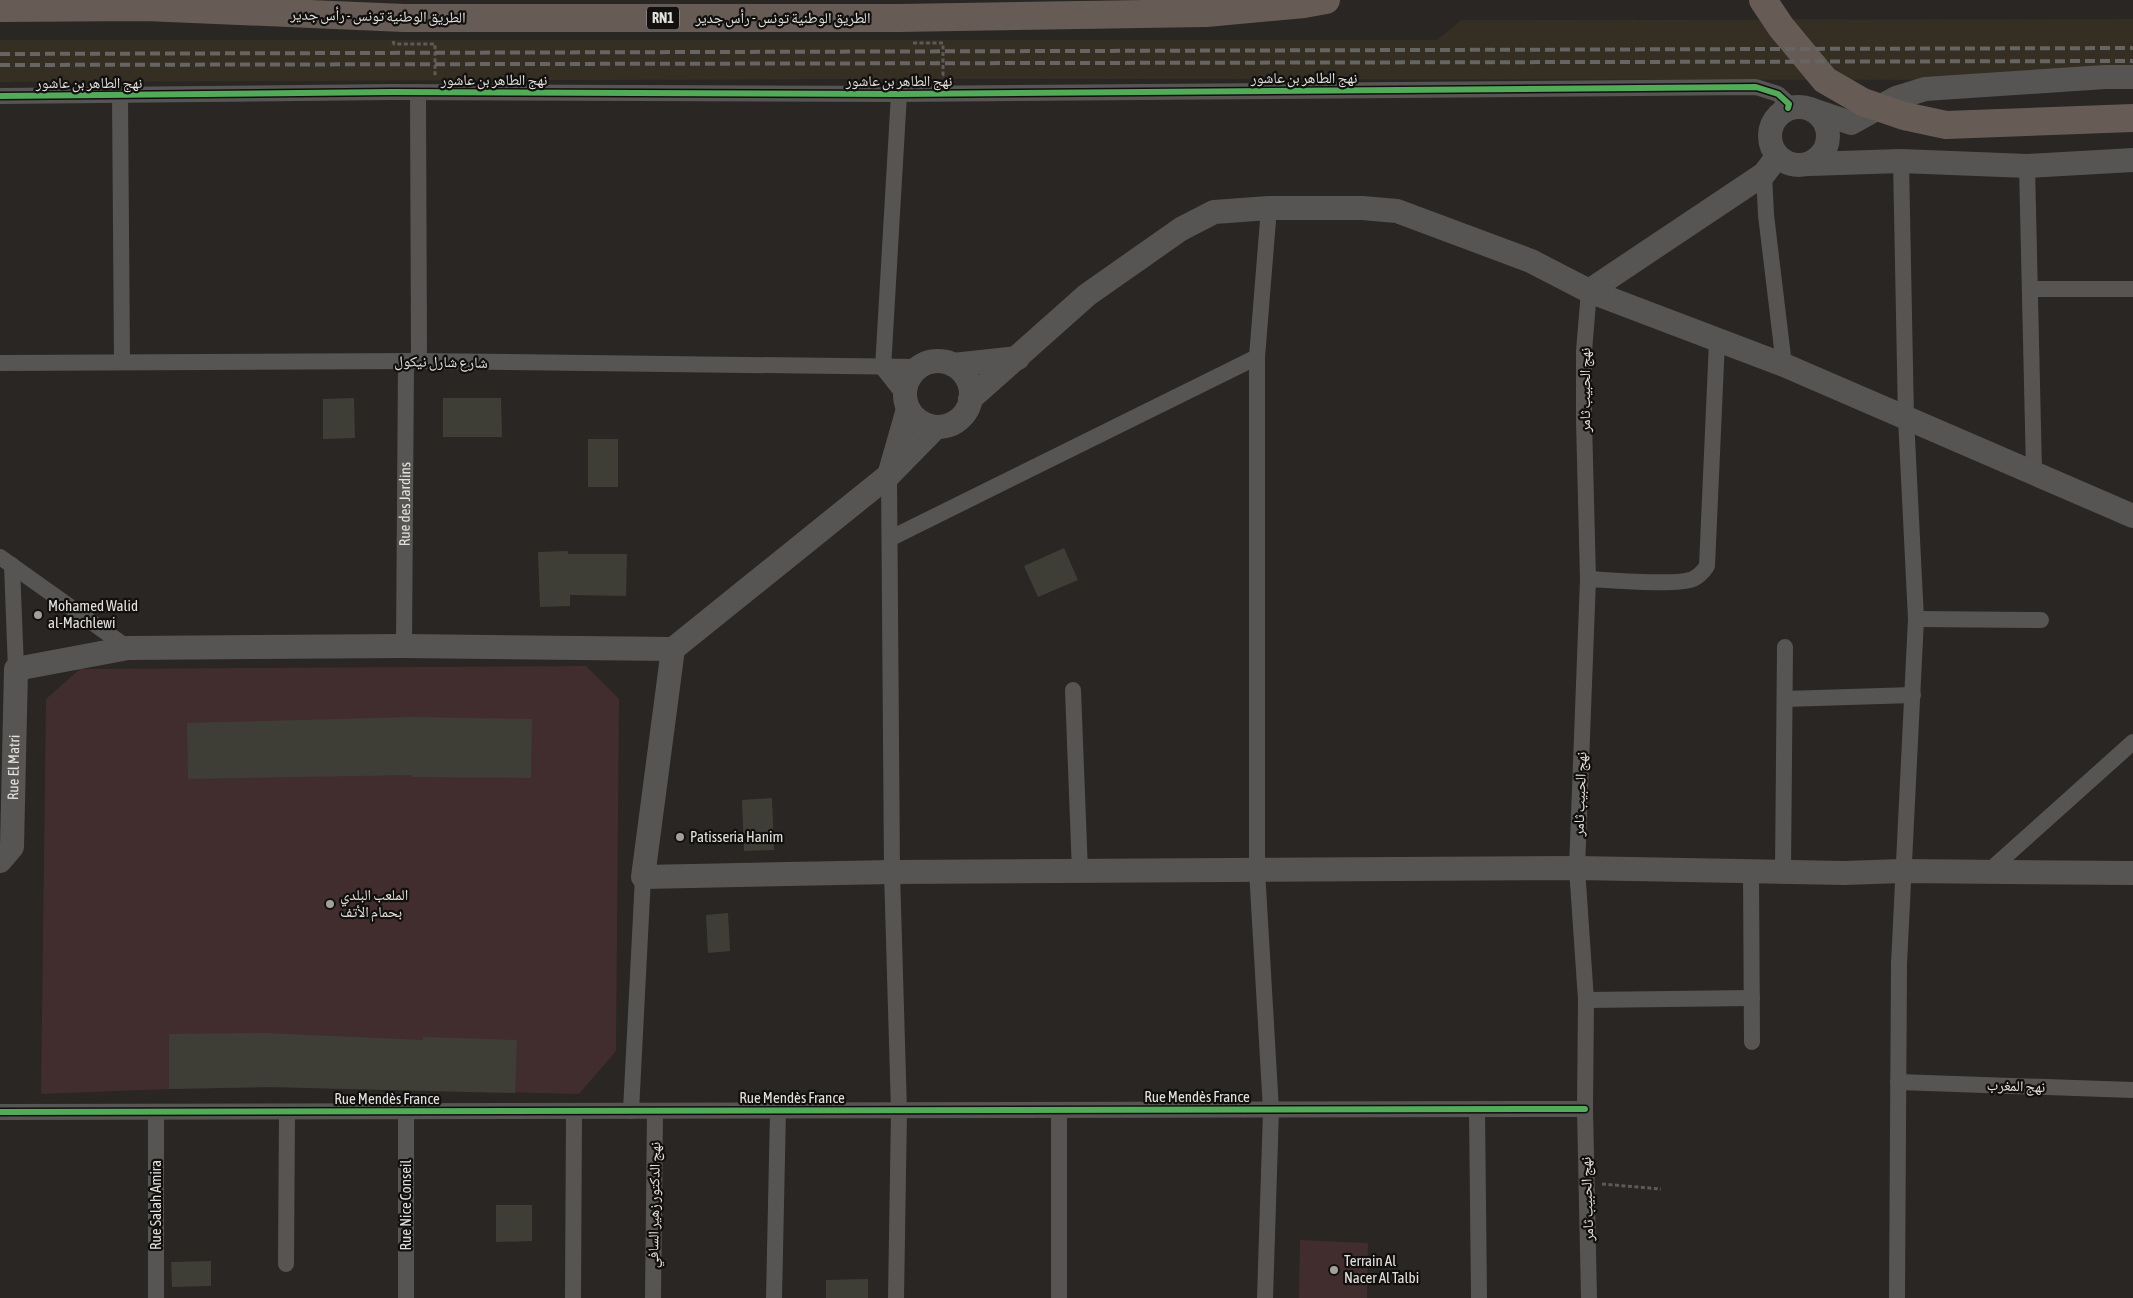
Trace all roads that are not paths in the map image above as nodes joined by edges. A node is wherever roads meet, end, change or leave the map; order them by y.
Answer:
1 (1326, 0) edge
2 (1763, 0) edge
3 (0, 8) edge
4 (404, 9) edge
5 (2133, 77) edge
6 (418, 92) junction
7 (899, 94) junction
8 (120, 95) junction
9 (0, 96) edge
10 (1799, 108) junction
11 (2133, 118) edge
12 (2133, 160) edge
13 (1901, 162) junction
14 (1810, 164) junction
15 (1770, 166) junction
16 (2027, 166) junction
17 (1270, 208) junction
18 (2030, 289) junction
19 (2133, 289) edge
20 (1589, 291) junction
21 (1718, 341) junction
22 (1257, 357) junction
23 (1018, 358) junction
24 (412, 361) junction
25 (122, 362) junction
26 (0, 363) edge
27 (953, 365) junction
28 (1784, 365) junction
29 (920, 367) junction
30 (883, 368) junction
31 (970, 400) junction
32 (906, 402) junction
33 (1906, 418) junction
34 (936, 427) junction
35 (2034, 471) junction
36 (889, 475) junction
37 (2132, 512) edge
38 (891, 538) junction
39 (6, 561) edge
40 (1588, 579) junction
41 (1916, 619) junction
42 (2041, 620) dead end
43 (404, 646) junction
44 (1785, 647) dead end
45 (128, 648) junction
46 (673, 649) junction
47 (16, 669) junction
48 (1073, 690) dead end
49 (1913, 695) junction
50 (1785, 699) junction
51 (2133, 742) edge
52 (0, 861) edge
53 (1577, 868) junction
54 (1257, 870) junction
55 (1902, 870) junction
56 (892, 872) junction
57 (1080, 872) junction
58 (1752, 872) junction
59 (1783, 872) junction
60 (1989, 872) junction
61 (2133, 873) edge
62 (643, 877) junction
63 (1752, 998) junction
64 (1586, 1000) junction
65 (1752, 1042) dead end
66 (1898, 1082) junction
67 (2133, 1090) edge
68 (1477, 1109) junction
69 (1584, 1109) junction
70 (1059, 1110) junction
71 (1271, 1110) junction
72 (574, 1111) junction
73 (631, 1111) junction
74 (655, 1111) junction
75 (778, 1111) junction
76 (899, 1111) junction
77 (0, 1112) edge
78 (156, 1112) junction
79 (287, 1112) junction
80 (406, 1112) junction
81 (286, 1264) dead end
82 (156, 1298) edge
83 (406, 1298) edge
84 (573, 1298) edge
85 (653, 1298) edge
86 (774, 1298) edge
87 (896, 1298) edge
88 (1059, 1298) edge
89 (1265, 1298) edge
90 (1479, 1298) edge
91 (1589, 1298) edge
92 (1897, 1298) edge

1 - 4 highway, الطريق الوطنية تونس - رأس جدير / RN1
2 - 11 highway
3 - 4 highway, الطريق الوطنية تونس - رأس جدير / RN1
5 - 10 street
6 - 7 street, نهج الطاهر بن عاشور
6 - 8 street, نهج الطاهر بن عاشور
6 - 24 street, Rue des Jardins
7 - 10 street, نهج الطاهر بن عاشور
7 - 30 street
8 - 9 street, نهج الطاهر بن عاشور
8 - 25 street
10 - 14 street
10 - 15 street
12 - 16 street
13 - 14 street
13 - 16 street
13 - 33 street
14 - 15 street
15 - 20 street
15 - 28 street
16 - 18 street
17 - 20 street
17 - 22 street
17 - 23 street
18 - 19 street
18 - 35 street
20 - 21 street
20 - 40 street, نهج الحبيب ثامر
21 - 28 street
21 - 40 street
22 - 38 street
22 - 54 street
23 - 27 street
23 - 31 street
24 - 25 street, شارع شارل نيكول
24 - 30 street, شارع شارل نيكول
24 - 43 street, Rue des Jardins
25 - 26 street, شارع شارل نيكول
27 - 29 street
27 - 31 street
28 - 33 street
29 - 30 street, شارع شارل نيكول
29 - 32 street
30 - 32 street
31 - 34 street
32 - 34 street
32 - 36 street
33 - 35 street
33 - 41 street
34 - 36 street
35 - 37 street
36 - 38 street
36 - 46 street
38 - 56 street
39 - 45 street
39 - 47 street
40 - 53 street, نهج الحبيب ثامر
41 - 42 street
41 - 49 street
43 - 45 street
43 - 46 street
44 - 50 street
45 - 47 street
46 - 62 street
47 - 52 street, Rue El Matri
48 - 57 street
49 - 50 street
49 - 55 street
50 - 59 street
51 - 60 street
53 - 54 street
53 - 58 street
53 - 64 street, نهج الحبيب ثامر
54 - 57 street
54 - 71 street
55 - 59 street
55 - 60 street
55 - 66 street
56 - 57 street
56 - 62 street
56 - 76 street
58 - 59 street
58 - 63 street
60 - 61 street
62 - 73 street
63 - 64 street
63 - 65 street
64 - 69 street, نهج الحبيب ثامر
66 - 67 street, نهج المغرب
66 - 92 street
68 - 69 street, Rue Mendès France
68 - 71 street, Rue Mendès France
68 - 90 street
69 - 91 street, نهج الحبيب ثامر
70 - 71 street, Rue Mendès France
70 - 76 street, Rue Mendès France
70 - 88 street
71 - 89 street
72 - 73 street, Rue Mendès France
72 - 80 street, Rue Mendès France
72 - 84 street
73 - 74 street, Rue Mendès France
74 - 75 street, Rue Mendès France
74 - 85 street, نهج الدكتور زهير السافي
75 - 76 street, Rue Mendès France
75 - 86 street
76 - 87 street
77 - 78 street, Rue Mendès France
78 - 79 street, Rue Mendès France
78 - 82 street, Rue Salah Amira
79 - 80 street, Rue Mendès France
79 - 81 street
80 - 83 street, Rue Nice Conseil

